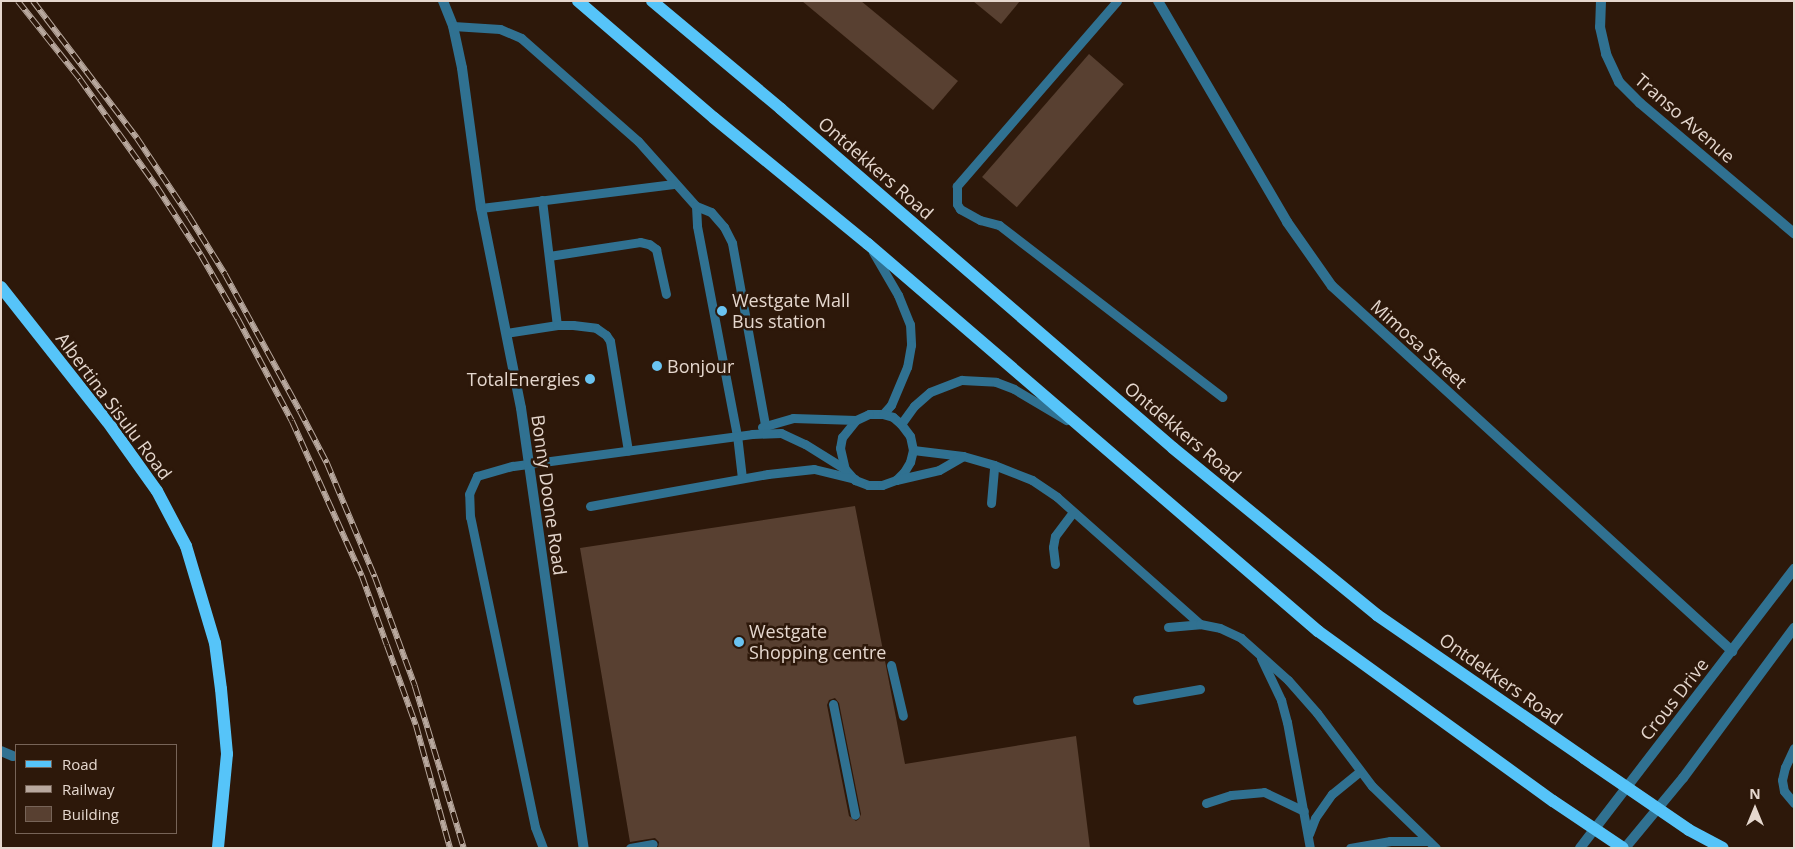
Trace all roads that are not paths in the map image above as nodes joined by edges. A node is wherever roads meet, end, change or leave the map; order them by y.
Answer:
1 (443, 1) edge
2 (578, 1) edge
3 (652, 1) edge
4 (1117, 1) edge
5 (1158, 1) edge
6 (1601, 1) edge
7 (453, 26) junction
8 (674, 184) junction
9 (542, 200) junction
10 (696, 206) junction
11 (481, 208) junction
12 (1794, 233) edge
13 (868, 244) junction
14 (549, 256) junction
15 (1, 287) edge
16 (666, 294) dead end
17 (557, 325) junction
18 (506, 333) junction
19 (1222, 397) dead end
20 (883, 414) junction
21 (856, 420) junction
22 (766, 424) junction
23 (902, 424) junction
24 (752, 434) junction
25 (736, 435) junction
26 (1094, 436) junction
27 (912, 450) junction
28 (628, 451) junction
29 (963, 456) junction
30 (528, 464) junction
31 (994, 464) junction
32 (846, 469) junction
33 (742, 478) junction
34 (855, 480) junction
35 (896, 480) junction
36 (991, 502) dead end
37 (590, 506) dead end
38 (1073, 512) junction
39 (1055, 564) dead end
40 (1794, 569) edge
41 (1200, 624) junction
42 (1168, 627) dead end
43 (1794, 628) edge
44 (1732, 651) junction
45 (1260, 654) junction
46 (891, 665) dead end
47 (1200, 690) dead end
48 (1137, 700) dead end
49 (832, 704) dead end
50 (903, 716) dead end
51 (1794, 748) edge
52 (1, 752) edge
53 (13, 756) dead end
54 (1360, 771) junction
55 (1206, 803) dead end
56 (1794, 803) edge
57 (1304, 810) junction
58 (855, 815) dead end
59 (1309, 837) junction
60 (1428, 841) junction
61 (653, 844) dead end
62 (218, 848) edge
63 (543, 848) edge
64 (584, 848) edge
65 (630, 848) edge
66 (1310, 848) edge
67 (1350, 848) edge
68 (1436, 848) edge
69 (1580, 848) edge
70 (1624, 848) edge
71 (1723, 848) edge

1 - 7 street, Bonny Doone Road
2 - 13 main road
3 - 71 main road, Ontdekkers Road, bridge
4 - 19 lane
5 - 44 street, Mimosa Street
6 - 12 street, Transo Avenue
7 - 8 lane
7 - 11 street, Bonny Doone Road
8 - 9 lane
8 - 10 lane
9 - 11 lane
9 - 14 lane
10 - 22 lane
10 - 25 lane
11 - 18 street, Bonny Doone Road
13 - 20 lane
13 - 26 main road
14 - 16 lane
14 - 17 lane
15 - 62 main road, Albertina Sisulu Road
17 - 18 lane
17 - 28 lane
18 - 30 street, Bonny Doone Road
20 - 21 lane
20 - 23 lane
21 - 22 lane
21 - 32 lane
22 - 24 lane
23 - 26 lane
23 - 27 lane
24 - 25 lane
24 - 32 lane
25 - 28 lane
25 - 33 lane
26 - 70 main road, bridge
27 - 29 lane
27 - 35 lane
28 - 30 lane
29 - 31 lane
29 - 35 lane
30 - 63 lane
30 - 64 street, Bonny Doone Road
31 - 36 lane
31 - 38 lane
32 - 34 lane
33 - 34 lane
33 - 37 lane
34 - 35 lane
38 - 39 lane
38 - 41 lane
40 - 44 street, Crous Drive
41 - 42 lane
41 - 45 lane
43 - 70 street
44 - 69 street, Crous Drive
45 - 54 lane
45 - 57 lane
46 - 50 lane
47 - 48 lane
49 - 58 lane
51 - 56 lane
52 - 53 street
54 - 59 lane
54 - 60 lane
55 - 57 lane
57 - 59 lane
59 - 66 lane
60 - 67 lane
60 - 68 lane
61 - 65 lane

